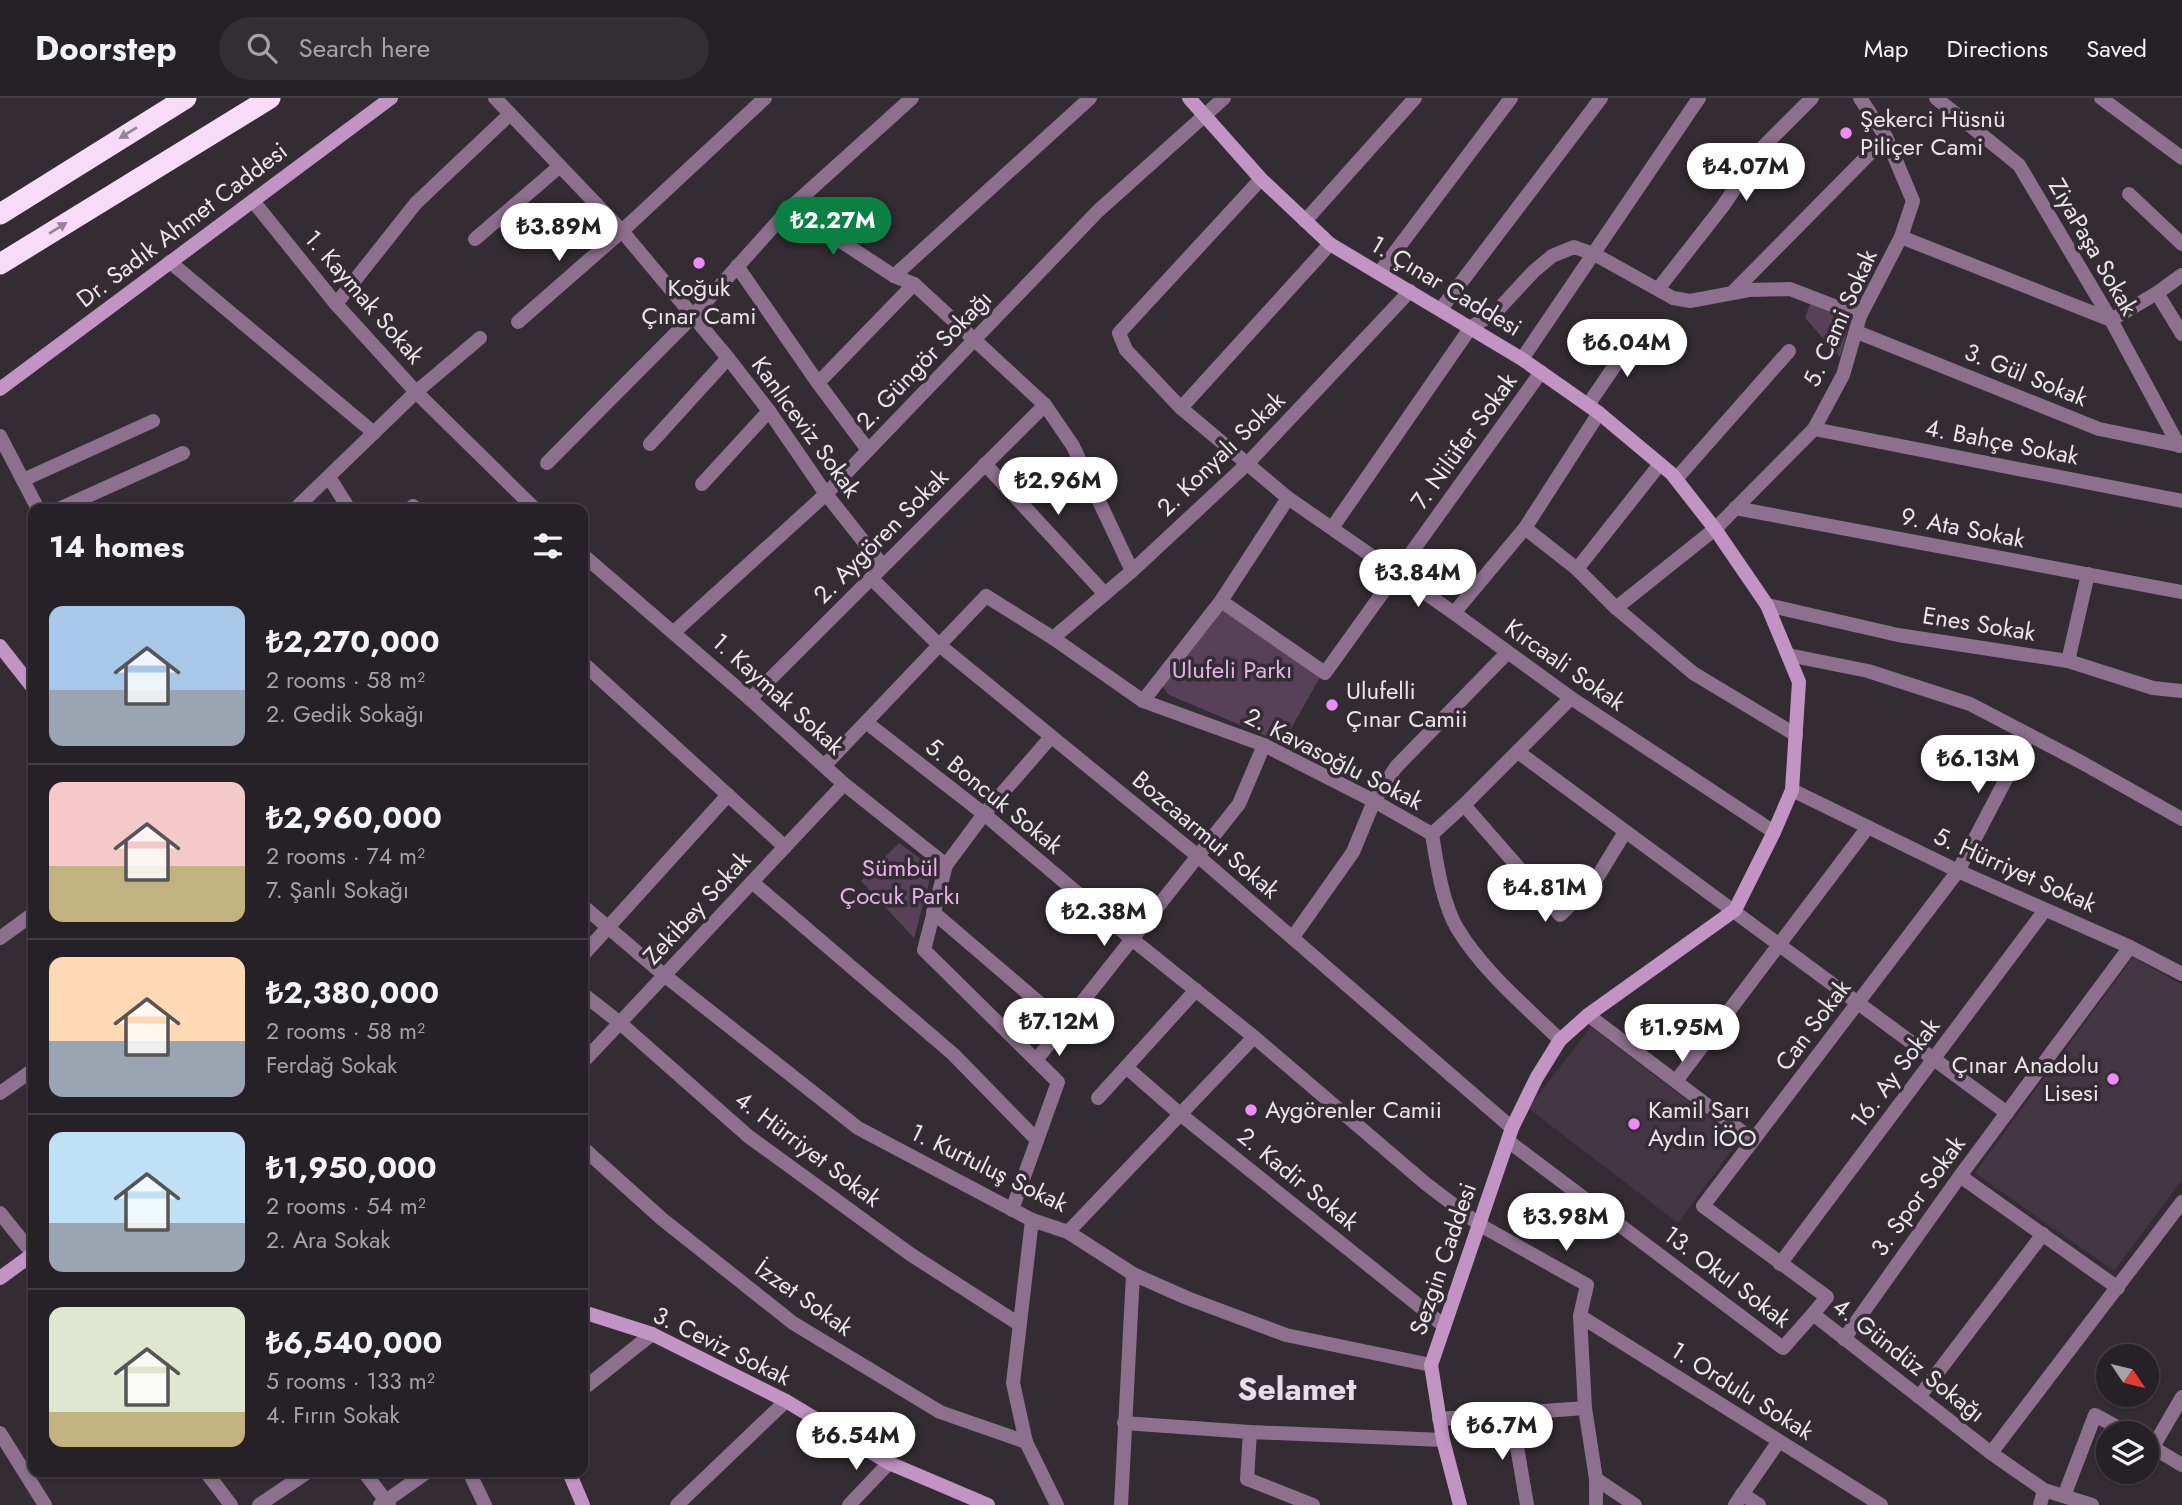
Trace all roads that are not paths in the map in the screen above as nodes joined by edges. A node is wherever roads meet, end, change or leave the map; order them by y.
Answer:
1 (270, 98) edge
2 (391, 98) edge
3 (495, 98) edge
4 (765, 98) edge
5 (912, 98) edge
6 (1090, 98) edge
7 (1189, 98) edge
8 (1224, 98) edge
9 (1415, 98) edge
10 (1511, 98) edge
11 (1601, 98) edge
12 (1699, 98) edge
13 (1812, 98) edge
14 (1860, 98) edge
15 (1936, 98) edge
16 (2101, 98) edge
17 (173, 101) edge
18 (510, 114) junction
19 (1205, 117) junction
20 (1886, 137) junction
21 (2182, 158) edge
22 (560, 166) junction
23 (1261, 179) junction
24 (2129, 194) dead end
25 (253, 201) junction
26 (790, 208) junction
27 (0, 214) edge
28 (1306, 221) junction
29 (622, 231) junction
30 (1901, 237) junction
31 (475, 239) dead end
32 (1330, 244) junction
33 (2182, 244) edge
34 (1594, 254) junction
35 (170, 262) junction
36 (0, 264) edge
37 (737, 266) junction
38 (1380, 272) junction
39 (2182, 275) edge
40 (894, 276) junction
41 (914, 284) junction
42 (1658, 289) junction
43 (1410, 292) junction
44 (1732, 293) junction
45 (2157, 293) junction
46 (336, 304) junction
47 (1441, 309) junction
48 (1860, 316) junction
49 (692, 317) junction
50 (2110, 320) junction
51 (518, 322) dead end
52 (1471, 327) junction
53 (1857, 332) junction
54 (1637, 333) dead end
55 (2182, 334) edge
56 (480, 338) dead end
57 (976, 339) junction
58 (1789, 351) dead end
59 (728, 358) junction
60 (1522, 359) junction
61 (1541, 372) junction
62 (818, 383) junction
63 (0, 389) edge
64 (416, 392) junction
65 (1045, 405) junction
66 (1181, 408) junction
67 (1594, 409) junction
68 (769, 411) junction
69 (153, 421) dead end
70 (1814, 429) junction
71 (373, 433) junction
72 (0, 436) edge
73 (650, 444) dead end
74 (2180, 446) edge
75 (869, 450) junction
76 (183, 453) dead end
77 (547, 463) dead end
78 (985, 464) junction
79 (1247, 464) junction
80 (1660, 464) junction
81 (329, 477) junction
82 (1676, 479) junction
83 (23, 480) junction
84 (702, 484) dead end
85 (826, 494) junction
86 (1288, 498) junction
87 (2182, 501) edge
88 (35, 504) edge
89 (70, 504) edge
90 (300, 504) edge
91 (346, 504) edge
92 (530, 504) edge
93 (1735, 508) junction
94 (1332, 528) junction
95 (1525, 528) junction
96 (1715, 529) junction
97 (588, 559) edge
98 (883, 566) junction
99 (1577, 569) junction
100 (1132, 571) junction
101 (1397, 574) junction
102 (2088, 574) junction
103 (871, 578) junction
104 (2182, 592) edge
105 (1105, 594) junction
106 (1221, 601) junction
107 (1767, 605) junction
108 (1616, 608) junction
109 (1454, 613) junction
110 (674, 632) junction
111 (1053, 638) junction
112 (938, 644) junction
113 (0, 646) edge
114 (1507, 653) junction
115 (1788, 655) junction
116 (2068, 661) junction
117 (588, 668) edge
118 (28, 682) edge
119 (2182, 691) edge
120 (1571, 698) junction
121 (750, 699) junction
122 (1143, 701) junction
123 (867, 723) junction
124 (1796, 735) junction
125 (2029, 735) junction
126 (1051, 737) junction
127 (1264, 745) junction
128 (1518, 752) junction
129 (824, 766) junction
130 (844, 784) junction
131 (1792, 790) junction
132 (728, 795) junction
133 (1374, 801) junction
134 (1464, 805) junction
135 (984, 814) junction
136 (2182, 818) edge
137 (1868, 827) junction
138 (1625, 832) junction
139 (1774, 832) junction
140 (1432, 834) junction
141 (785, 847) junction
142 (1199, 857) junction
143 (946, 865) junction
144 (1958, 871) junction
145 (752, 882) junction
146 (1735, 910) junction
147 (2045, 910) junction
148 (588, 911) edge
149 (933, 912) junction
150 (28, 917) edge
151 (607, 928) junction
152 (0, 937) edge
153 (1293, 937) junction
154 (1133, 940) junction
155 (1779, 944) junction
156 (2130, 947) junction
157 (588, 949) edge
158 (2182, 974) edge
159 (664, 975) junction
160 (1196, 990) junction
161 (588, 998) edge
162 (1859, 1003) junction
163 (1588, 1014) junction
164 (620, 1023) junction
165 (1064, 1024) junction
166 (1254, 1037) junction
167 (1560, 1040) junction
168 (588, 1057) edge
169 (1037, 1059) junction
170 (1934, 1060) junction
171 (1126, 1067) junction
172 (28, 1073) edge
173 (1676, 1082) junction
174 (0, 1093) edge
175 (1098, 1098) dead end
176 (1180, 1114) junction
177 (2007, 1114) junction
178 (1510, 1134) junction
179 (1037, 1140) junction
180 (1754, 1140) junction
181 (588, 1152) edge
182 (1960, 1176) junction
183 (2182, 1202) edge
184 (1703, 1206) joint
185 (1012, 1210) junction
186 (0, 1213) edge
187 (1031, 1220) junction
188 (1480, 1226) junction
189 (1068, 1231) junction
190 (2043, 1234) junction
191 (28, 1248) edge
192 (28, 1258) edge
193 (1780, 1264) junction
194 (1133, 1274) junction
195 (0, 1278) edge
196 (2118, 1288) junction
197 (588, 1314) edge
198 (1812, 1314) junction
199 (1580, 1316) junction
200 (1018, 1324) junction
201 (1443, 1325) junction
202 (652, 1334) junction
203 (1844, 1339) junction
204 (1431, 1365) junction
205 (588, 1385) edge
206 (1919, 1396) junction
207 (2182, 1397) edge
208 (786, 1401) junction
209 (1585, 1408) junction
210 (1511, 1412) junction
211 (1439, 1419) junction
212 (2106, 1421) edge
213 (1124, 1423) junction
214 (1250, 1432) junction
215 (2159, 1432) edge
216 (0, 1433) edge
217 (1443, 1440) junction
218 (1779, 1441) junction
219 (1026, 1442) junction
220 (2159, 1451) edge
221 (1991, 1453) junction
222 (889, 1463) junction
223 (2182, 1465) edge
224 (28, 1477) edge
225 (28, 1477) edge
226 (210, 1477) edge
227 (301, 1477) edge
228 (367, 1477) edge
229 (420, 1477) edge
230 (471, 1477) edge
231 (571, 1477) edge
232 (1596, 1479) junction
233 (2044, 1490) junction
234 (2064, 1496) junction
235 (1739, 1500) edge
236 (385, 1503) edge
237 (46, 1505) edge
238 (231, 1505) edge
239 (259, 1505) edge
240 (485, 1505) edge
241 (583, 1505) edge
242 (677, 1505) edge
243 (849, 1505) edge
244 (988, 1505) edge
245 (1058, 1505) edge
246 (1121, 1505) edge
247 (1313, 1505) edge
248 (1460, 1505) edge
249 (1527, 1505) edge
250 (1596, 1505) edge
251 (1635, 1505) edge
252 (1759, 1505) edge
253 (1881, 1505) edge
254 (2040, 1505) edge
255 (2092, 1505) edge

36 -> 1 highway
2 - 25 main road, Dr. Sadık Ahmet Caddesi
3 - 18 street, Kanlıceviz Sokak
4 - 29 street
5 - 26 street
6 - 40 street
7 - 19 main road, 1. Çınar Caddesi
8 - 19 street, 2. Güngör Sokağı
9 - 28 street
10 - 38 street
11 - 47 street
12 - 34 street
13 - 42 street
14 - 20 street, 5. Cami Sokak
15 - 50 street, ZiyaPaşa Sokak
16 - 21 street
17 -> 27 highway
18 - 22 street, Kanlıceviz Sokak
18 - 46 street
19 - 23 main road, 1. Çınar Caddesi
19 - 57 street, 2. Güngör Sokağı
20 - 30 street, 5. Cami Sokak
20 - 44 street
22 - 29 street, Kanlıceviz Sokak
22 - 31 street
23 - 28 main road, 1. Çınar Caddesi
23 - 66 street, Kırcaali Sokak
24 - 33 street
25 - 35 main road, Dr. Sadık Ahmet Caddesi
25 - 46 street, 1. Kaymak Sokak
26 - 37 street
26 - 40 street
28 - 32 main road, 1. Çınar Caddesi
29 - 49 street, Kanlıceviz Sokak
29 - 51 street
30 - 48 street, 5. Cami Sokak
30 - 50 street
32 - 38 main road, 1. Çınar Caddesi
32 - 66 street
34 - 42 street
34 - 52 street
34 - 60 street
35 - 63 main road, Dr. Sadık Ahmet Caddesi
35 - 71 street
37 - 49 street
37 - 62 street
38 - 43 main road, 1. Çınar Caddesi
39 - 45 street
40 - 41 street
41 - 57 street
41 - 62 street
42 - 44 street
43 - 47 main road, 1. Çınar Caddesi
43 - 79 street, 2. Konyalı Sokak
44 - 48 street
45 - 50 street
45 - 55 street
46 - 64 street, 1. Kaymak Sokak
47 - 52 main road, 1. Çınar Caddesi
48 - 53 street, 5. Cami Sokak
49 - 59 street, Kanlıceviz Sokak
49 - 77 street
50 - 74 street, ZiyaPaşa Sokak
52 - 60 main road, 1. Çınar Caddesi
52 - 94 street
53 - 70 street, 5. Cami Sokak
53 - 74 street, 3. Gül Sokak
54 - 67 street
56 - 64 street
57 - 65 street
57 - 75 street, 2. Güngör Sokağı
58 - 82 street
59 - 68 street, Kanlıceviz Sokak
59 - 73 street
60 - 61 main road, 1. Çınar Caddesi
61 - 67 main road, 1. Çınar Caddesi
61 - 101 street, 7. Nilüfer Sokak
62 - 75 street
64 - 71 street
64 - 92 street, 1. Kaymak Sokak
65 - 78 street, 2. Aygören Sokak
65 - 100 street
66 - 79 street, Kırcaali Sokak
67 - 80 main road, 1. Çınar Caddesi
67 - 95 street
68 - 84 street
68 - 85 street, Kanlıceviz Sokak
69 - 83 street
70 - 87 street, 4. Bahçe Sokak
70 - 93 street, 5. Cami Sokak
71 - 81 street
72 - 83 street
75 - 85 street, 2. Güngör Sokağı
76 - 89 street
78 - 98 street, 2. Aygören Sokak
78 - 105 street
79 - 86 street, Kırcaali Sokak
79 - 100 street, 2. Konyalı Sokak
80 - 82 main road, 1. Çınar Caddesi
80 - 99 street
81 - 90 street
81 - 91 street
82 - 96 main road, 1. Çınar Caddesi
83 - 88 street
85 - 98 street, Kanlıceviz Sokak
85 - 110 street, 2. Güngör Sokağı
86 - 94 street, Kırcaali Sokak
86 - 106 street
93 - 96 street, 5. Cami Sokak
93 - 102 street, 9. Ata Sokak
94 - 101 street, Kırcaali Sokak
95 - 99 street
95 - 109 street
96 - 107 main road, 1. Çınar Caddesi
96 - 108 street, 5. Cami Sokak
97 - 110 street, 1. Kaymak Sokak
98 - 103 street, 2. Aygören Sokak
99 - 108 street
100 - 105 street, 2. Konyalı Sokak
101 - 106 street, 7. Nilüfer Sokak
101 - 109 street, Kırcaali Sokak
102 - 104 street, 9. Ata Sokak
102 - 116 street
103 - 112 street, Bozcaarmut Sokak
103 - 121 street, 2. Aygören Sokak
105 - 111 street, 2. Konyalı Sokak
106 - 122 street
107 - 115 main road, 1. Çınar Caddesi
107 - 116 street, Enes Sokak
108 - 124 street
109 - 114 street, Kırcaali Sokak
110 - 121 street, 1. Kaymak Sokak
111 - 112 street, 2. Kavasoğlu Sokak
111 - 122 street, 2. Kavasoğlu Sokak
112 - 123 street
112 - 126 street, Bozcaarmut Sokak
113 - 118 main road
114 - 120 street, Kırcaali Sokak
114 - 133 street
115 - 124 main road, 1. Çınar Caddesi
115 - 125 street
116 - 119 street, Enes Sokak
117 - 132 street
120 - 128 street
120 - 139 street, Kırcaali Sokak
121 - 129 street, 1. Kaymak Sokak
122 - 127 street, 2. Kavasoğlu Sokak
123 - 129 street
123 - 135 street, 5. Boncuk Sokak
124 - 131 main road, 1. Çınar Caddesi
125 - 136 street
125 - 144 street, Can Sokak
126 - 135 street
126 - 142 street, Bozcaarmut Sokak
127 - 133 street, 2. Kavasoğlu Sokak
127 - 142 street
128 - 134 street
128 - 138 street
129 - 130 street, 1. Kaymak Sokak
130 - 141 street, Zekibey Sokak
130 - 143 street, 1. Kaymak Sokak
131 - 137 street, 5. Hürriyet Sokak
131 - 139 main road, 1. Çınar Caddesi
132 - 141 street
132 - 151 street
133 - 140 street, 2. Kavasoğlu Sokak
133 - 153 street
134 - 138 street
134 - 140 street
135 - 143 street
135 - 154 street, 5. Boncuk Sokak
137 - 144 street, 5. Hürriyet Sokak
137 - 155 street
138 - 146 street
139 - 146 main road, 1. Çınar Caddesi
140 - 167 street, 2. Kavasoğlu Sokak
141 - 145 street, Zekibey Sokak
142 - 153 street, Bozcaarmut Sokak
142 - 154 street
143 - 149 street
144 - 147 street, 5. Hürriyet Sokak
144 - 162 street, Can Sokak
145 - 159 street, Zekibey Sokak
145 - 179 street
146 - 155 street
146 - 163 main road, 1. Çınar Caddesi
147 - 156 street, 5. Hürriyet Sokak
147 - 170 street, 16. Ay Sokak
148 - 151 street, 1. Kurtuluş Sokak
149 - 165 street
149 - 169 street
150 - 152 street
151 - 157 street
151 - 159 street, 1. Kurtuluş Sokak
153 - 178 street, Bozcaarmut Sokak
154 - 160 street, 5. Boncuk Sokak
154 - 165 street
155 - 162 street
155 - 173 street
156 - 158 street, 5. Hürriyet Sokak
156 - 177 street, 3. Spor Sokak
159 - 164 street, Zekibey Sokak
159 - 185 street, 1. Kurtuluş Sokak
160 - 166 street, 5. Boncuk Sokak
160 - 171 street
161 - 164 street, 4. Hürriyet Sokak
162 - 170 street
162 - 180 street, Can Sokak
163 - 167 main road, 1. Çınar Caddesi
163 - 173 street
164 - 168 street, Zekibey Sokak
164 - 200 street, 4. Hürriyet Sokak
165 - 169 street
166 - 176 street
166 - 188 street, 5. Boncuk Sokak
167 - 178 main road, Sezgin Caddesi
169 - 179 street
170 - 177 street
170 - 193 street, 16. Ay Sokak
171 - 175 street
171 - 176 street, 2. Kadir Sokak
172 - 174 street
173 - 180 street
176 - 189 street
176 - 201 street, 2. Kadir Sokak
177 - 182 street, 3. Spor Sokak
178 - 188 main road, Sezgin Caddesi
178 - 198 street, 13. Okul Sokak
179 - 185 street
180 - 184 street, Can Sokak
181 - 219 street, İzzet Sokak
182 - 190 street
182 - 203 street, 3. Spor Sokak
183 - 196 street
184 - 193 street, 4. Gündüz Sokağı
185 - 187 street, 1. Kurtuluş Sokak
186 - 191 street
187 - 189 street, 1. Kurtuluş Sokak
187 - 200 street
188 - 199 street, 5. Boncuk Sokak
188 - 201 main road, Sezgin Caddesi
189 - 194 street, 1. Kurtuluş Sokak
190 - 196 street
190 - 206 street
192 - 195 main road
193 - 198 street, 4. Gündüz Sokağı
194 - 204 street, 1. Kurtuluş Sokak
194 - 213 street
196 - 221 street
197 - 202 main road, 3. Ceviz Sokak
198 - 203 street, 4. Gündüz Sokağı
199 - 209 street
199 - 218 street, 1. Ordulu Sokak
200 - 219 street
201 - 204 main road, Sezgin Caddesi
202 - 205 street
202 - 208 main road, 3. Ceviz Sokak
203 - 206 street, 4. Gündüz Sokağı
204 - 211 main road, Sezgin Caddesi
206 - 221 street, 4. Gündüz Sokağı
207 - 215 street
208 - 222 main road, 3. Ceviz Sokak
208 - 242 street
209 - 210 street
209 - 232 street
210 - 211 street
210 - 249 street
211 - 217 main road, Sezgin Caddesi
212 - 234 street
213 - 214 street
213 - 246 street
214 - 217 street
214 - 247 street
216 - 224 street
217 - 248 main road, Sezgin Caddesi
218 - 235 street
218 - 253 street, 1. Ordulu Sokak
219 - 245 street
220 - 223 street
221 - 233 street, 4. Gündüz Sokağı
222 - 243 street
222 - 244 main road, 3. Ceviz Sokak
225 - 237 street
226 - 238 street
227 - 239 street
228 - 236 street
229 - 236 street
230 - 240 street
231 - 241 main road
232 - 250 street
232 - 251 street
233 - 234 street, 4. Gündüz Sokağı
233 - 254 street
234 - 255 street, 4. Gündüz Sokağı
235 - 252 street

